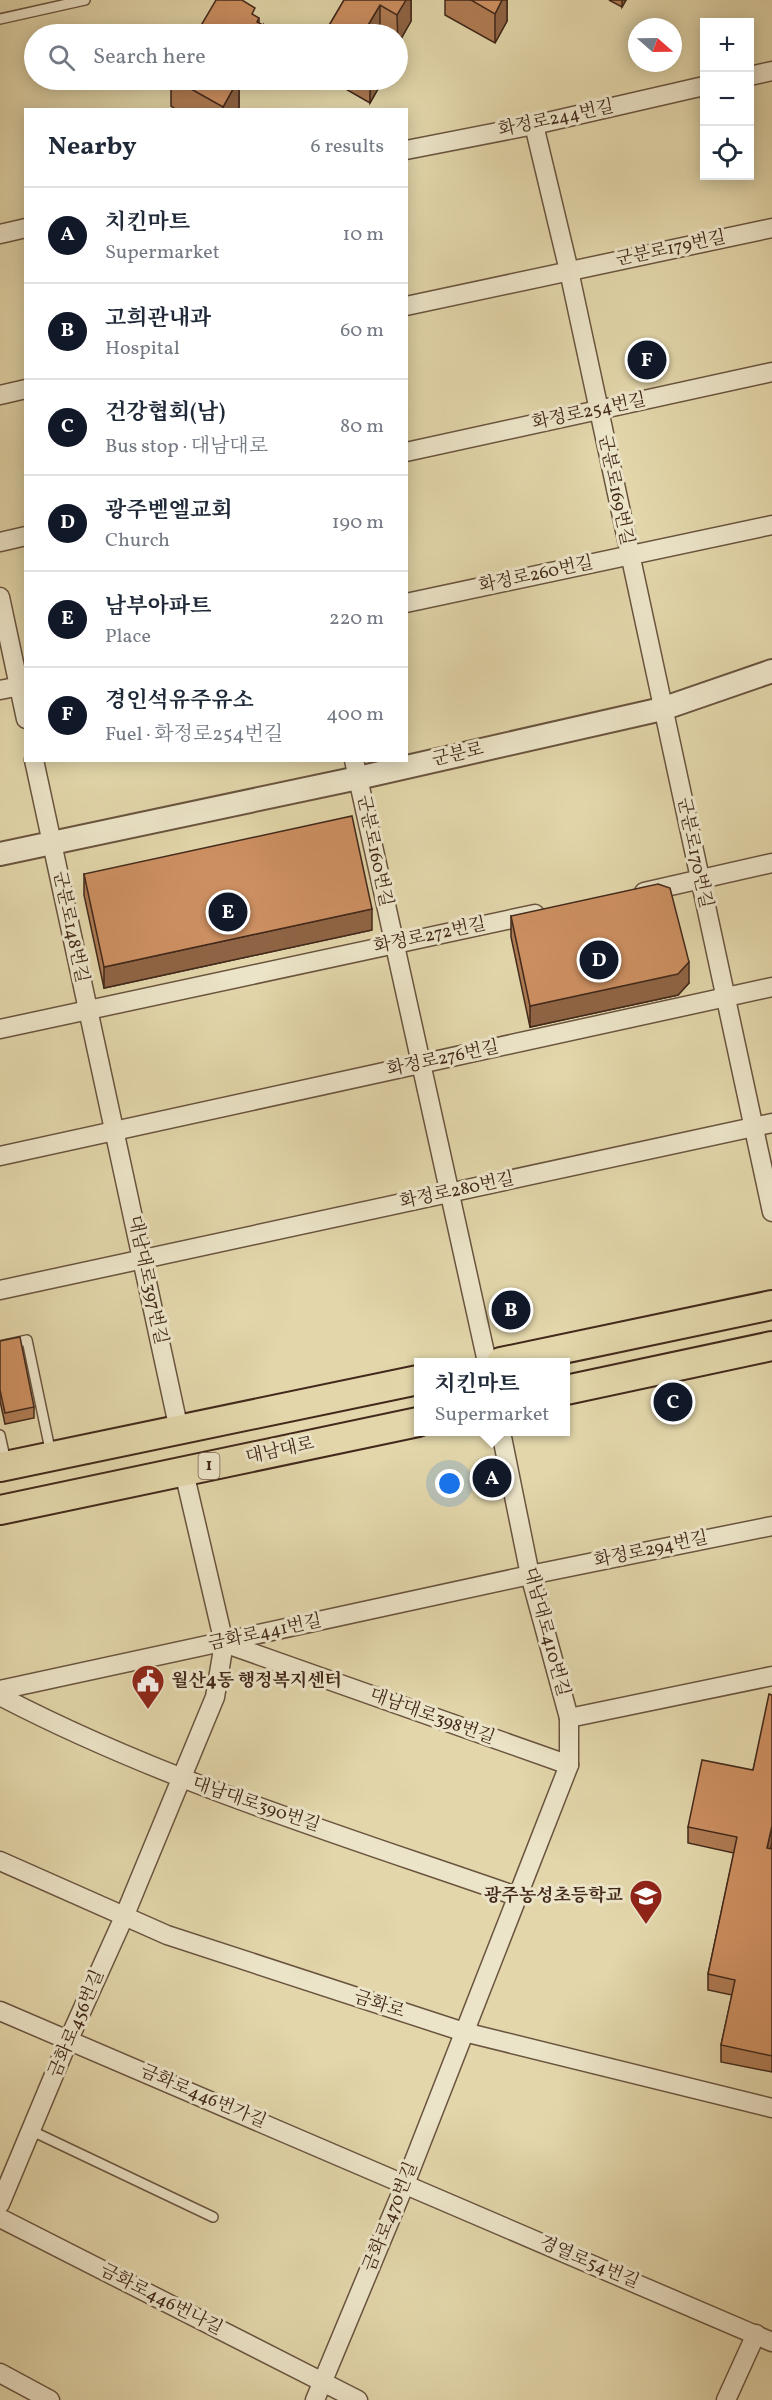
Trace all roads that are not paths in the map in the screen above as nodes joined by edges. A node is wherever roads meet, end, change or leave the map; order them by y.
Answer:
1 (85, 0) edge
2 (0, 19) edge
3 (772, 71) edge
4 (754, 75) edge
5 (700, 87) edge
6 (534, 124) junction
7 (408, 150) edge
8 (24, 228) edge
9 (772, 228) edge
10 (0, 234) edge
11 (569, 271) junction
12 (408, 306) edge
13 (772, 372) edge
14 (24, 389) edge
15 (0, 395) edge
16 (598, 410) junction
17 (408, 452) edge
18 (772, 525) edge
19 (24, 536) edge
20 (0, 542) edge
21 (629, 556) junction
22 (0, 597) edge
23 (408, 603) edge
24 (772, 671) edge
25 (22, 685) edge
26 (0, 690) edge
27 (24, 702) edge
28 (662, 709) junction
29 (408, 759) edge
30 (34, 762) edge
31 (392, 762) edge
32 (356, 769) edge
33 (51, 844) junction
34 (0, 854) edge
35 (772, 863) edge
36 (700, 880) junction
37 (632, 894) edge
38 (553, 911) edge
39 (394, 943) junction
40 (772, 987) edge
41 (725, 998) junction
42 (88, 1010) junction
43 (0, 1029) edge
44 (421, 1064) junction
45 (772, 1123) edge
46 (753, 1127) junction
47 (114, 1131) junction
48 (0, 1155) edge
49 (449, 1192) junction
50 (772, 1212) edge
51 (142, 1259) junction
52 (0, 1290) edge
53 (772, 1305) edge
54 (0, 1346) edge
55 (772, 1346) edge
56 (486, 1358) edge
57 (520, 1358) edge
58 (414, 1381) edge
59 (570, 1389) edge
60 (414, 1423) edge
61 (179, 1430) junction
62 (0, 1435) edge
63 (502, 1436) edge
64 (52, 1456) junction
65 (3, 1467) edge
66 (184, 1472) junction
67 (0, 1510) edge
68 (772, 1526) edge
69 (530, 1575) junction
70 (224, 1643) junction
71 (772, 1676) edge
72 (0, 1690) edge
73 (0, 1696) edge
74 (568, 1718) junction
75 (569, 1766) junction
76 (180, 1779) junction
77 (0, 1861) edge
78 (519, 1898) junction
79 (124, 1917) junction
80 (0, 2011) edge
81 (464, 2032) junction
82 (69, 2039) junction
83 (772, 2108) edge
84 (32, 2131) junction
85 (405, 2184) junction
86 (0, 2204) edge
87 (213, 2217) dead end
88 (0, 2218) edge
89 (764, 2338) edge
90 (0, 2373) edge
91 (323, 2382) junction
92 (50, 2400) edge
93 (315, 2400) edge
94 (358, 2400) edge
95 (726, 2400) edge

1 - 2 lane
3 - 4 street
5 - 6 street, 화정로244번길
6 - 7 street, 화정로244번길
6 - 11 street, 군분로169번길
8 - 10 street
9 - 11 street, 군분로179번길
11 - 12 street
11 - 16 street, 군분로169번길
13 - 16 street, 화정로254번길
14 - 15 street
16 - 17 street, 화정로254번길
16 - 21 street, 군분로169번길
18 - 21 street, 화정로260번길
19 - 20 street
21 - 23 street, 화정로260번길
21 - 28 street, 군분로169번길
22 - 25 street
24 - 28 street, 군분로
25 - 26 street
25 - 27 street
28 - 29 street, 군분로
28 - 36 street, 군분로170번길
30 - 33 street, 군분로148번길
31 - 32 street, 군분로
32 - 33 street, 군분로
32 - 39 street, 군분로160번길
33 - 34 street, 군분로
33 - 42 street, 군분로148번길
35 - 36 street
36 - 37 street
36 - 41 street, 군분로170번길
38 - 39 street, 화정로272번길
39 - 42 street, 화정로272번길
39 - 44 street, 군분로160번길
40 - 41 street, 화정로276번길
41 - 44 street, 화정로276번길
41 - 46 street, 군분로170번길
42 - 43 street
42 - 47 street, 군분로148번길
44 - 47 street, 화정로276번길
44 - 49 street, 군분로160번길
45 - 46 street, 화정로280번길
46 - 49 street, 화정로280번길
46 - 50 street, 군분로170번길
47 - 48 street, 화정로276번길
47 - 51 street, 대남대로397번길
49 - 51 street, 화정로280번길
49 - 56 street, 군분로160번길
51 - 52 street, 화정로280번길
51 - 61 street, 대남대로397번길
53 - 57 main road
54 - 64 lane
55 - 59 main road
58 - 61 main road, 1
60 - 66 main road, 대남대로 / 1
61 - 64 main road, 1
62 - 65 lane
63 - 69 street, 대남대로410번길
64 - 65 main road, 1
66 - 67 main road, 대남대로 / 1
66 - 70 street
68 - 69 street, 화정로294번길
69 - 70 street, 금화로441번길
69 - 74 street, 대남대로410번길
70 - 72 street, 금화로441번길
70 - 75 street, 대남대로398번길
70 - 76 street, 금화로456번길
71 - 74 street, 대남대로410번길
73 - 76 street, 대남대로390번길
74 - 75 street
75 - 78 street, 금화로470번길
76 - 78 street, 대남대로390번길
76 - 79 street, 금화로456번길
77 - 79 street, 금화로
78 - 81 street, 금화로470번길
79 - 81 street, 금화로
79 - 82 street, 금화로456번길
80 - 82 street, 금화로446번가길
81 - 83 street, 금화로
81 - 85 street, 금화로470번길
82 - 84 street, 금화로456번길
82 - 85 street, 금화로446번가길
84 - 86 street, 금화로456번길
84 - 87 lane
85 - 89 street, 경열로54번길
85 - 91 street, 금화로470번길
88 - 91 street, 금화로446번나길
89 - 95 street
90 - 92 street
91 - 93 street, 금화로470번길
91 - 94 street, 금화로446번나길

